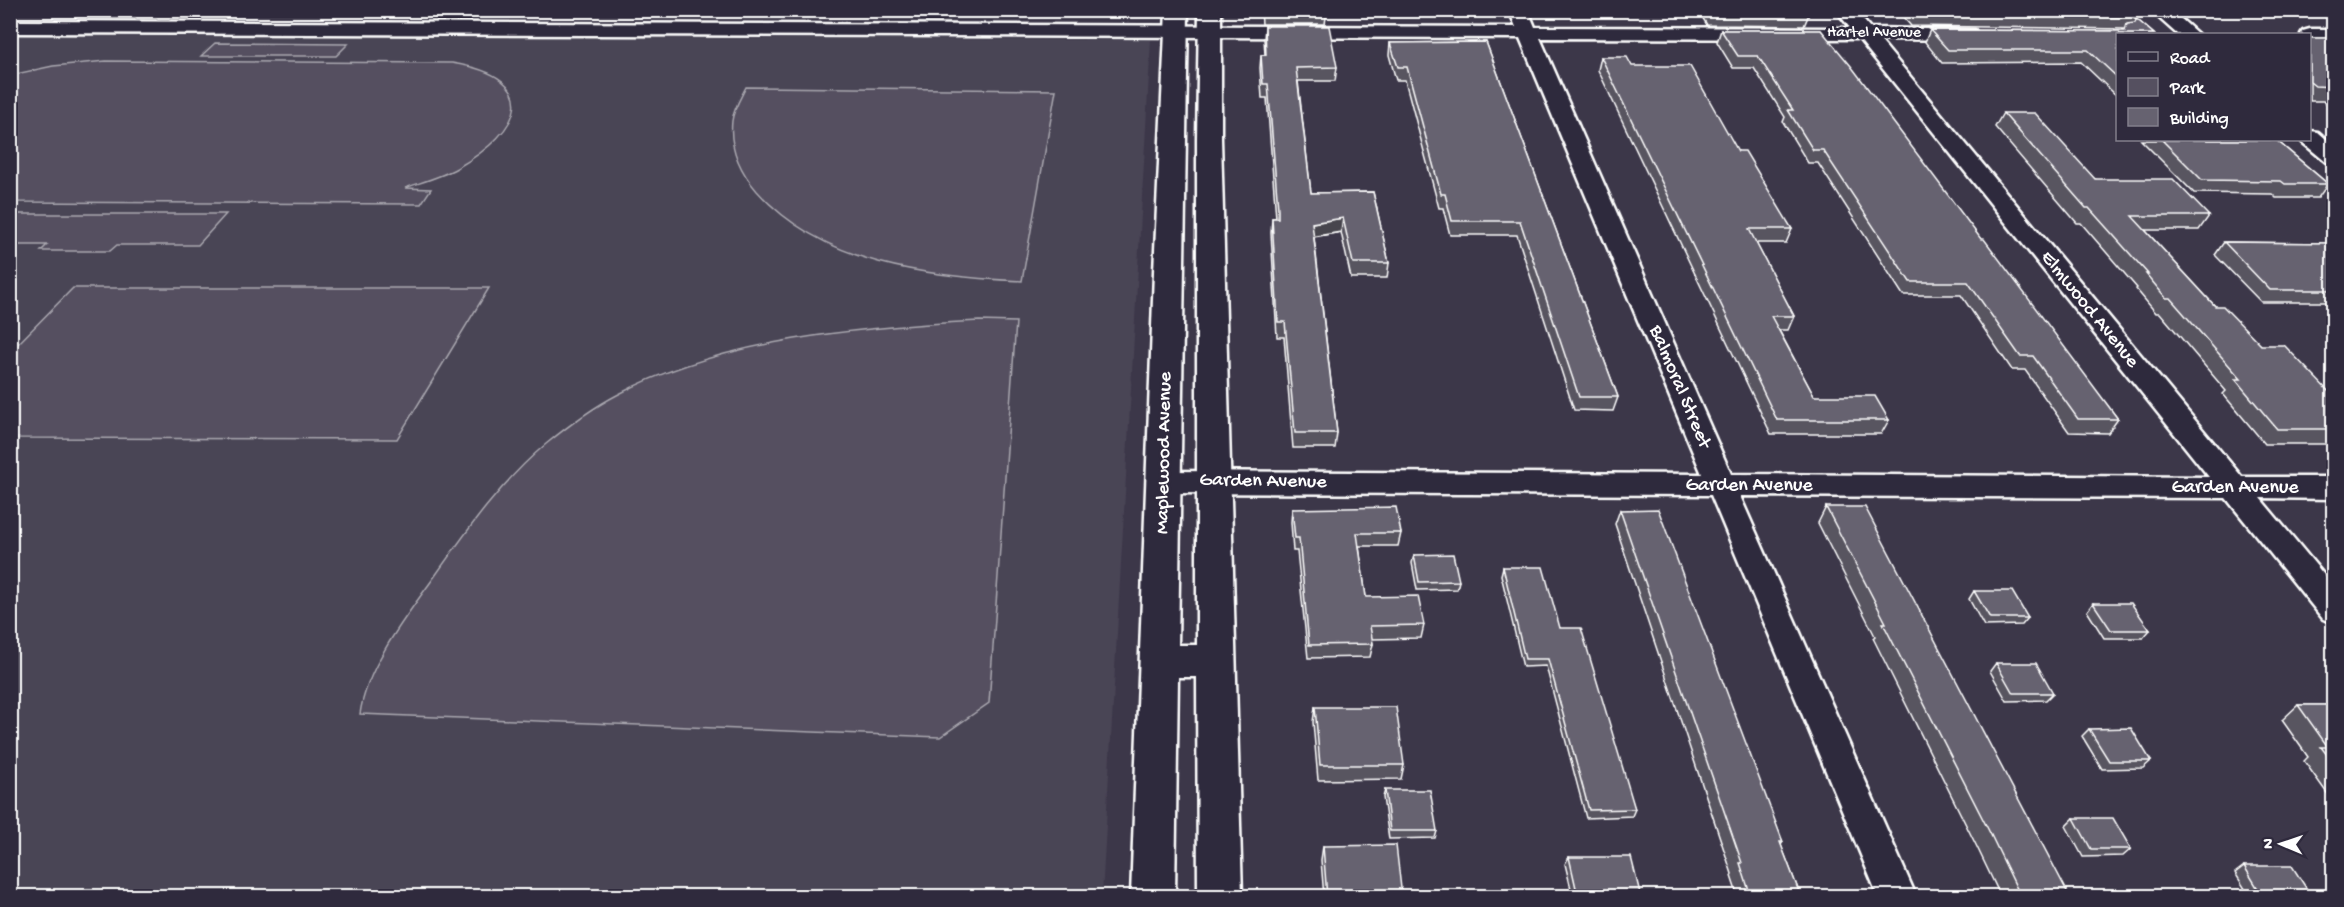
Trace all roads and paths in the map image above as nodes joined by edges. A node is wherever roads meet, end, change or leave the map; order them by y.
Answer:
1 (1845, 10) edge
2 (2159, 10) edge
3 (1177, 21) edge
4 (1210, 21) edge
5 (1522, 21) edge
6 (10, 27) edge
7 (1864, 33) junction
8 (2187, 33) edge
9 (1988, 34) edge
10 (2311, 35) edge
11 (2334, 35) edge
12 (1174, 138) junction
13 (2311, 138) edge
14 (1209, 139) junction
15 (2334, 157) edge
16 (1168, 272) junction
17 (1212, 272) junction
18 (1165, 482) junction
19 (1214, 482) junction
20 (1721, 486) junction
21 (2234, 488) junction
22 (2334, 488) edge
23 (2334, 610) edge
24 (1159, 661) junction
25 (1218, 662) junction
26 (1153, 897) edge
27 (1220, 897) edge
28 (1897, 897) edge

1 - 7 street, Elmwood Avenue
2 - 8 street
3 - 4 street, Hartel Avenue
3 - 6 street, Hartel Avenue
3 - 12 street, Maplewood Avenue
4 - 5 street, Hartel Avenue
4 - 14 street
5 - 7 street, Hartel Avenue
5 - 20 street, Balmoral Street
7 - 9 street, Hartel Avenue
7 - 21 street, Elmwood Avenue
10 - 11 street
12 - 14 street
12 - 16 street, Maplewood Avenue
13 - 15 street
14 - 17 street
16 - 17 street
16 - 18 street, Maplewood Avenue
17 - 19 street
18 - 19 street, Garden Avenue
18 - 24 street, Maplewood Avenue
19 - 20 street, Garden Avenue
19 - 25 street
20 - 21 street, Garden Avenue
20 - 28 street, Balmoral Street
21 - 22 street, Garden Avenue
21 - 23 street, Elmwood Avenue
24 - 25 street
24 - 26 street, Maplewood Avenue
25 - 27 street

